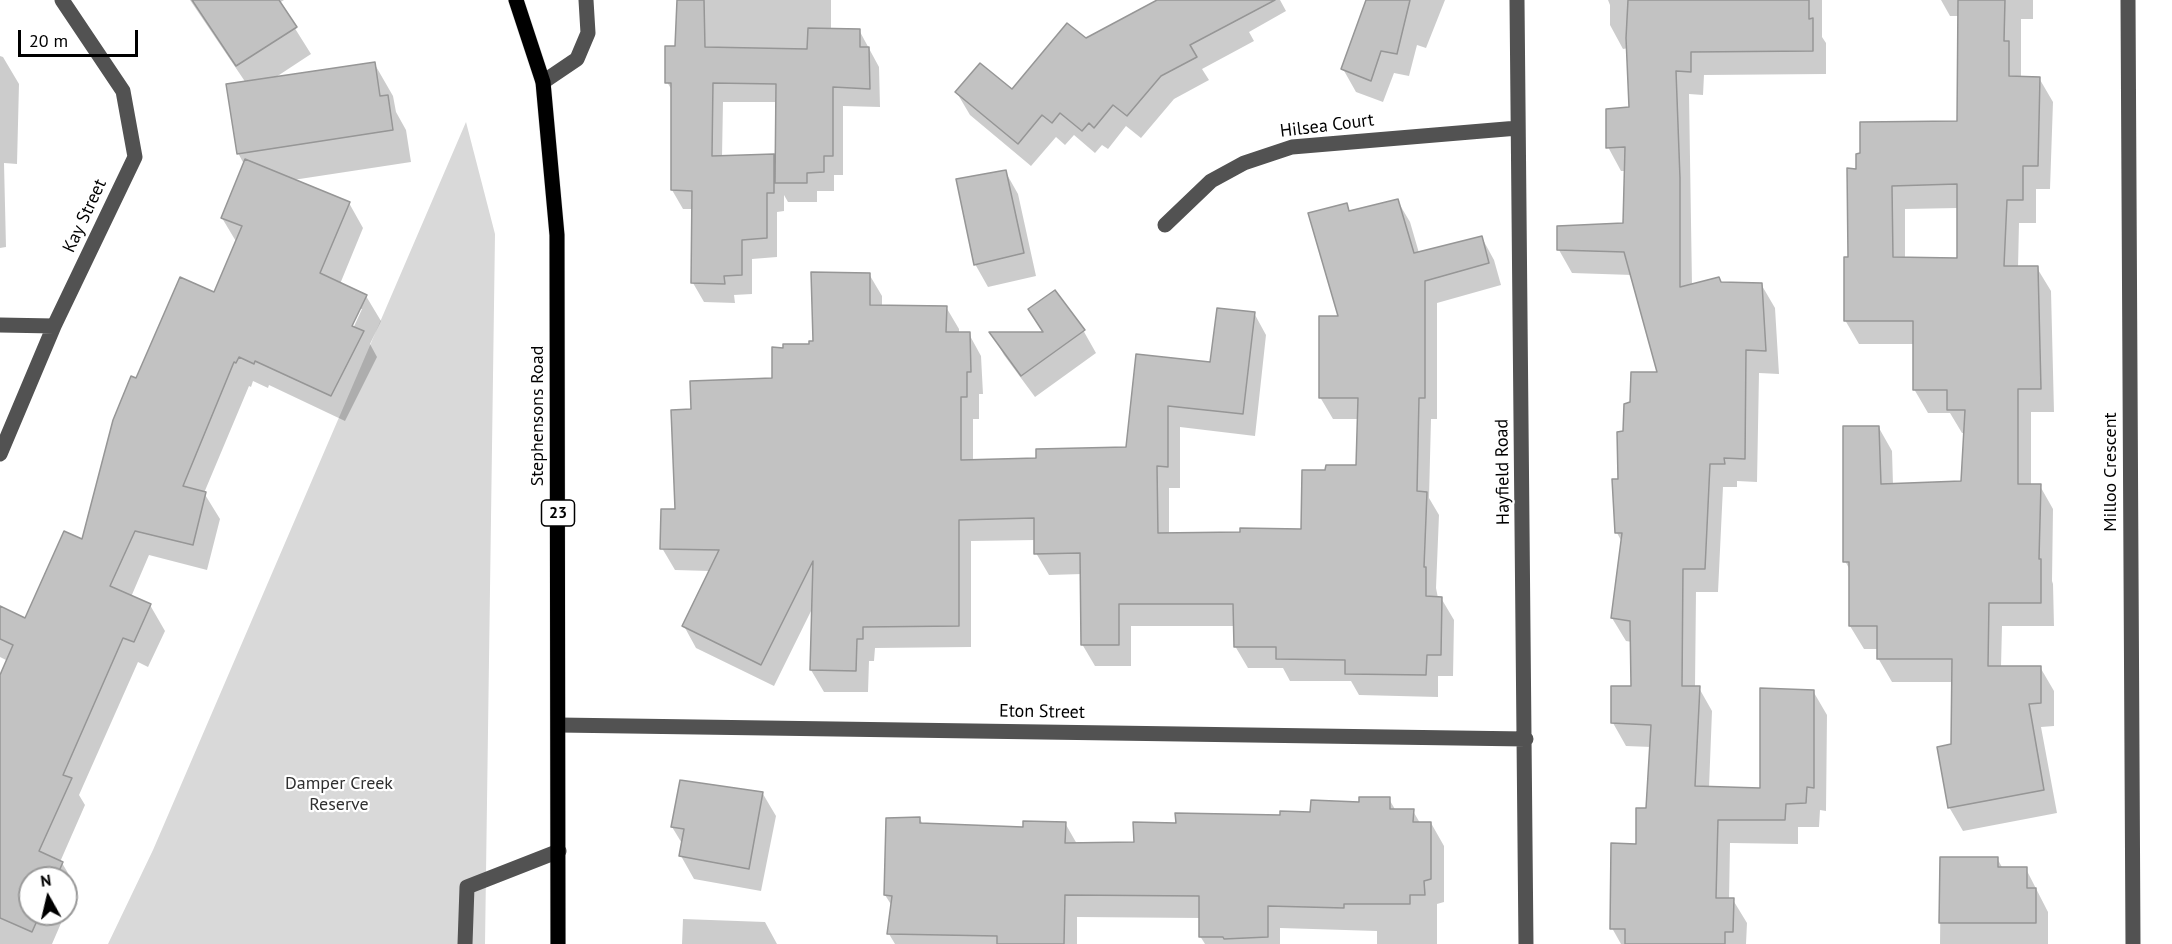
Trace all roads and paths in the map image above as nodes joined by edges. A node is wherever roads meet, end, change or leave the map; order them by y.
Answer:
1 (62, 0) edge
2 (516, 0) edge
3 (586, 0) edge
4 (1517, 0) edge
5 (2128, 0) edge
6 (543, 82) junction
7 (1518, 128) junction
8 (1166, 225) dead end
9 (0, 325) edge
10 (54, 326) junction
11 (0, 454) edge
12 (558, 725) junction
13 (1526, 739) junction
14 (559, 851) junction
15 (465, 944) edge
16 (558, 944) edge
17 (1526, 944) edge
18 (2133, 944) edge

1 - 10 street, Kay Street
2 - 6 main road, Stephensons Road / 23
3 - 6 street
4 - 7 street, Hayfield Road
5 - 18 street, Milloo Crescent
6 - 12 main road, Stephensons Road / 23
7 - 8 street, Hilsea Court
7 - 13 street, Hayfield Road
9 - 10 street
10 - 11 street, Kay Street
12 - 13 street, Eton Street
12 - 14 main road, Stephensons Road / 23
13 - 17 street, Hayfield Road
14 - 15 street
14 - 16 main road, Stephensons Road / 23

